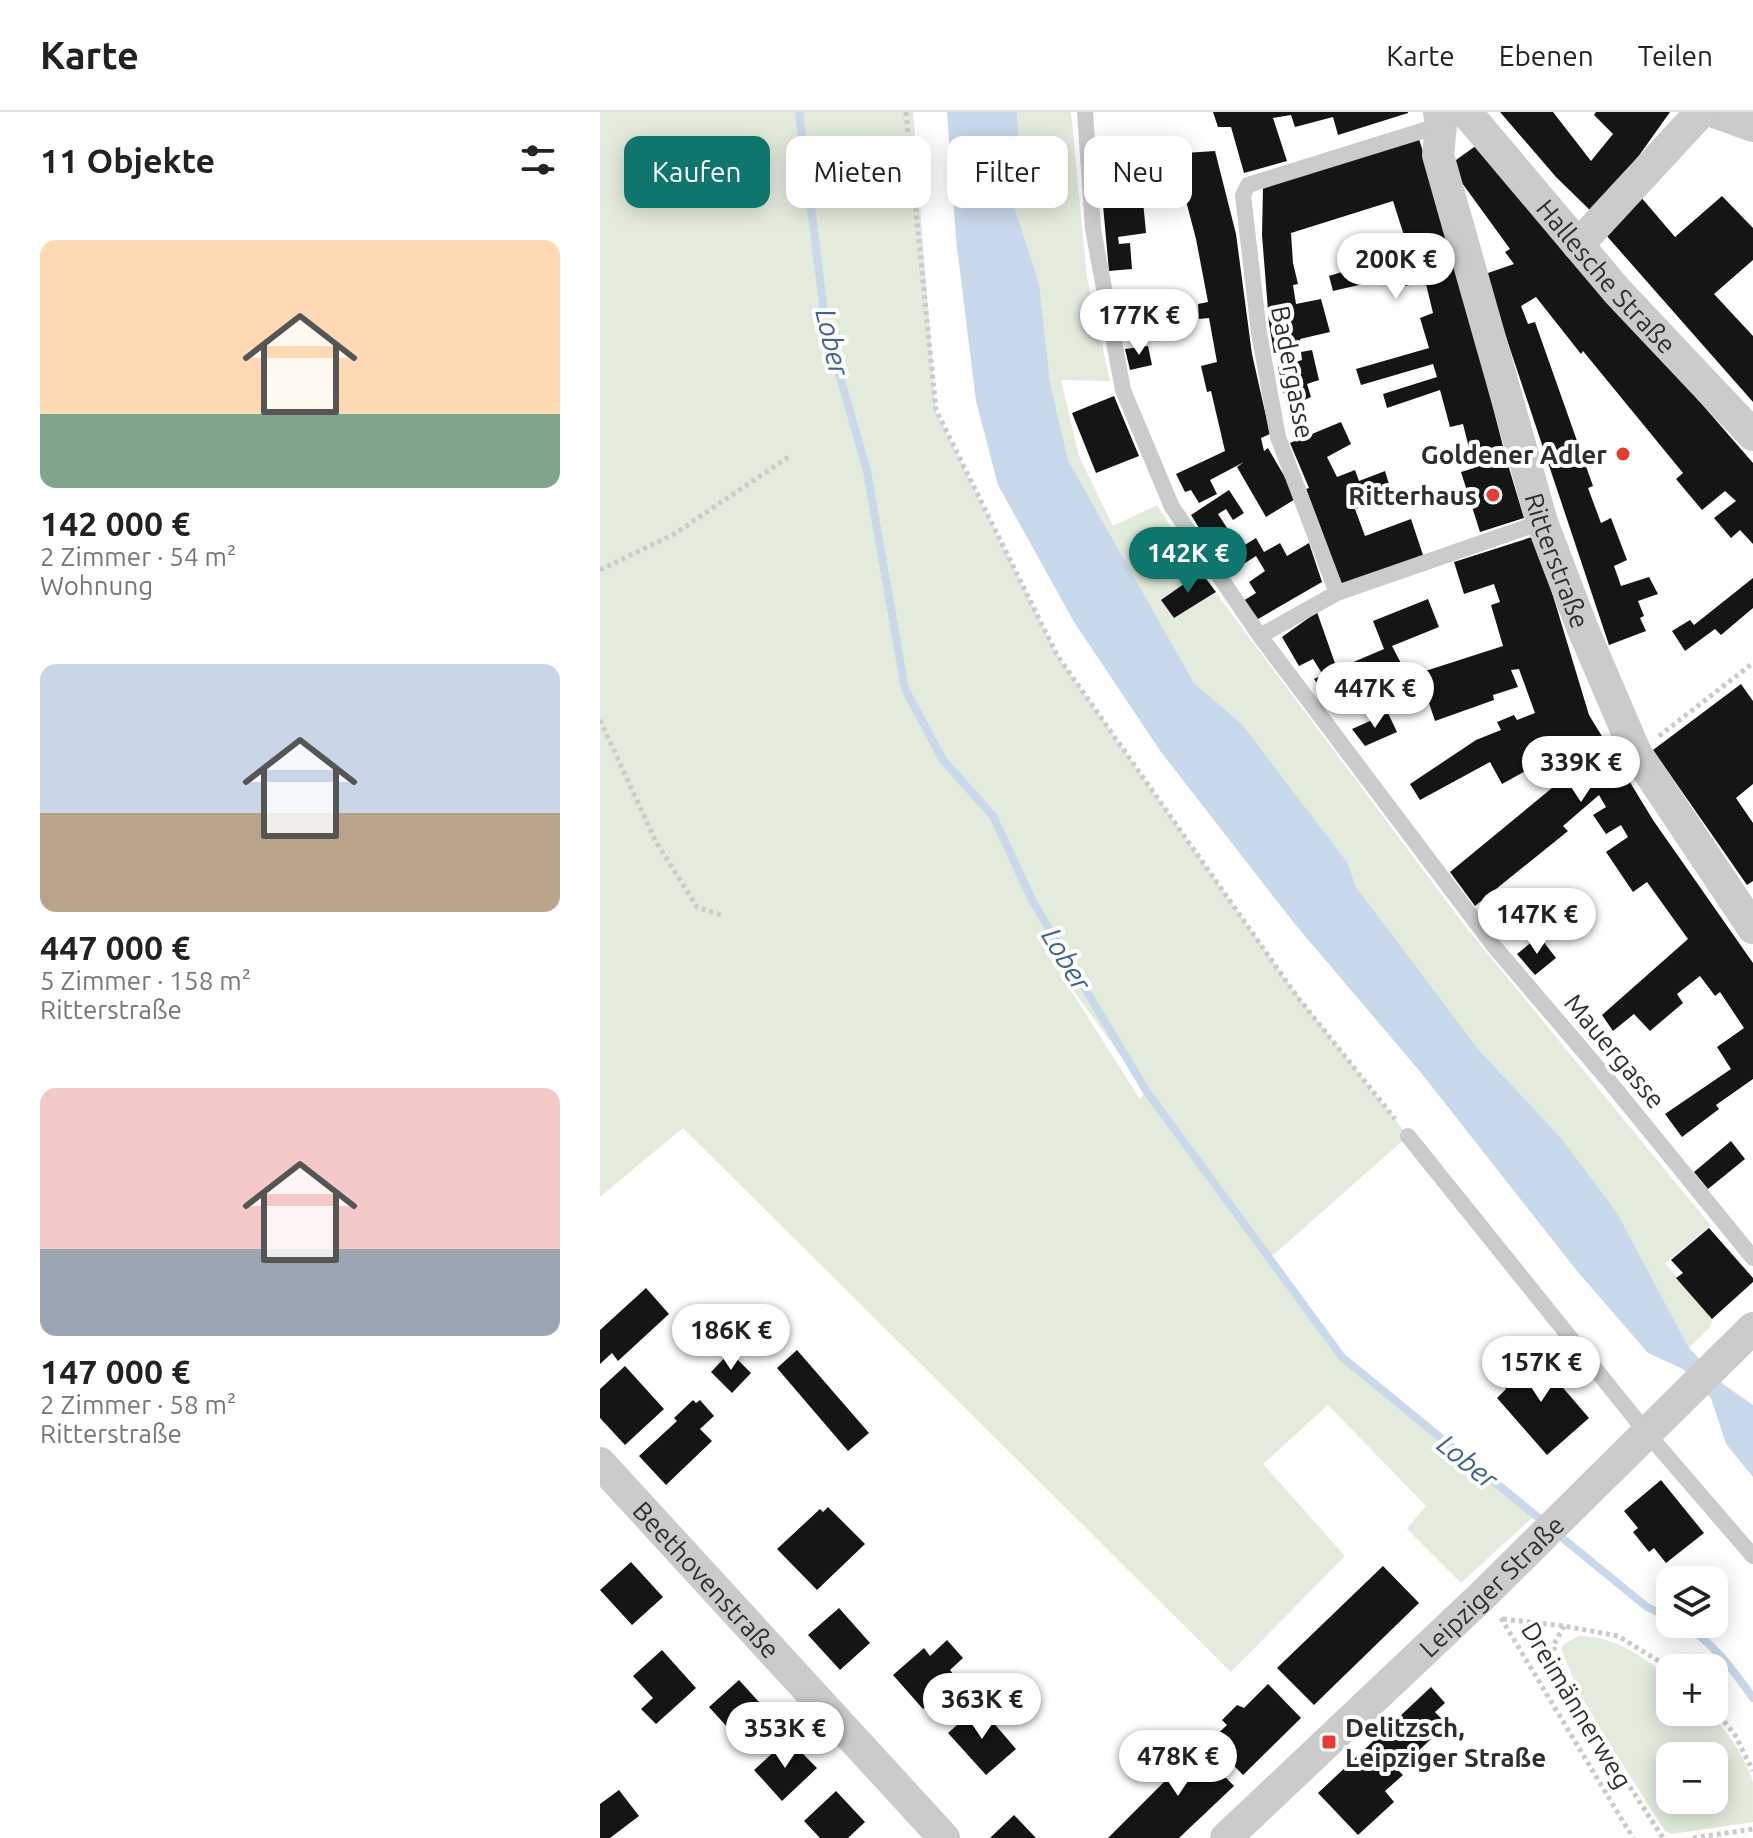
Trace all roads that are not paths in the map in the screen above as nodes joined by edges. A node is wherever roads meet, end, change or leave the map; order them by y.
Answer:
1 (1085, 112) edge
2 (1701, 112) edge
3 (1714, 112) edge
4 (1449, 116) edge
5 (1753, 126) edge
6 (1578, 245) junction
7 (1753, 435) edge
8 (1542, 522) junction
9 (1337, 593) junction
10 (1260, 636) junction
11 (1753, 928) edge
12 (1408, 1136) road end
13 (1753, 1258) edge
14 (1753, 1328) edge
15 (1656, 1424) junction
16 (600, 1463) edge
17 (1753, 1556) edge
18 (944, 1838) edge
19 (1226, 1838) edge

1 - 10 lane, Mauergasse
2 - 6 street
3 - 5 street
4 - 6 street, Hallesche Straße
4 - 8 street, Ritterstraße
4 - 9 lane, Badergasse
6 - 7 street, Hallesche Straße
8 - 9 lane
8 - 11 street, Ritterstraße
9 - 10 lane
10 - 13 lane, Mauergasse
12 - 15 lane
14 - 15 street, Leipziger Straße
15 - 17 lane
15 - 19 street, Leipziger Straße
16 - 18 street, Beethovenstraße

